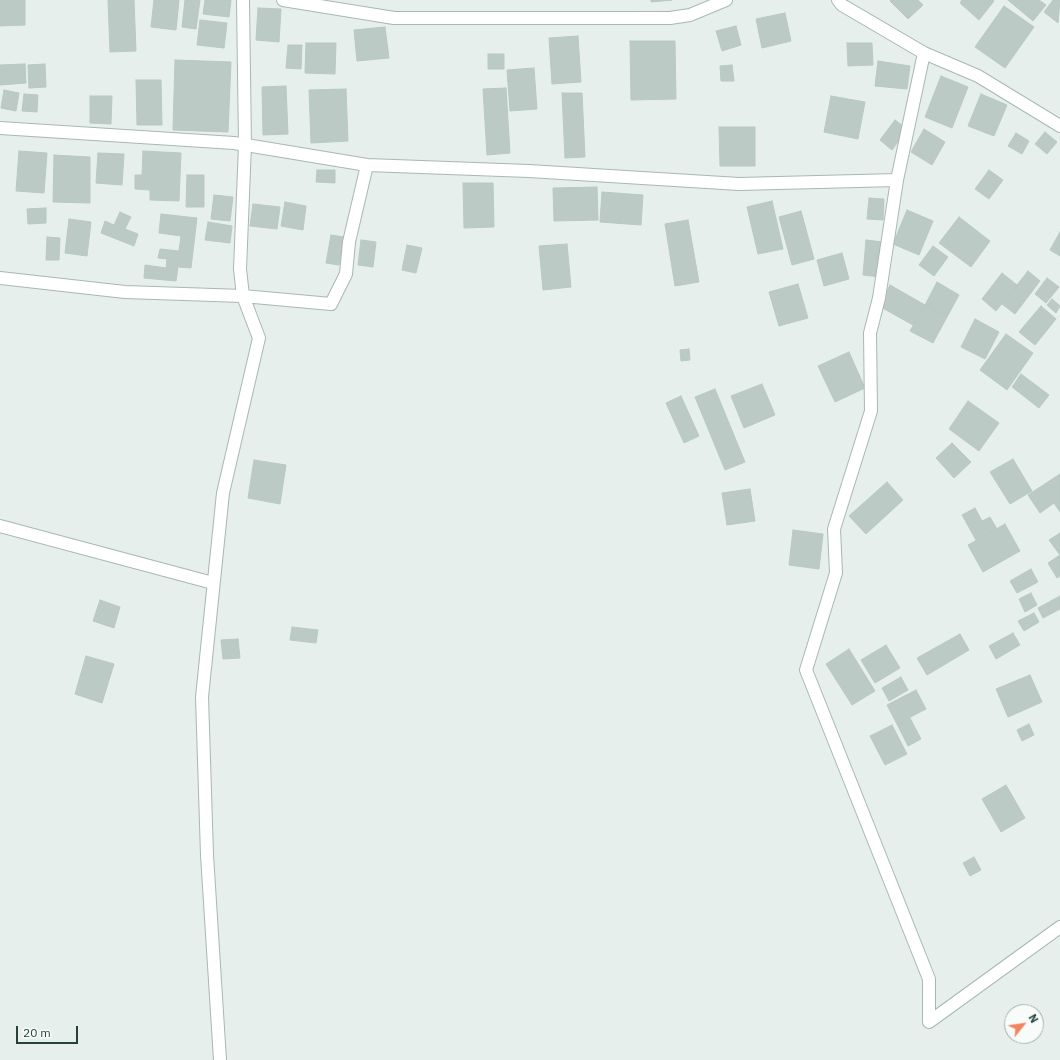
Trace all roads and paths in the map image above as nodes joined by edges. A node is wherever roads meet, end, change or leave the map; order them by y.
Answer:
1 (243, 0) edge
2 (283, 0) edge
3 (726, 0) edge
4 (838, 0) edge
5 (306, 2) edge
6 (924, 53) junction
7 (1060, 126) edge
8 (0, 128) edge
9 (245, 145) junction
10 (367, 165) junction
11 (897, 180) junction
12 (0, 278) edge
13 (243, 296) junction
14 (0, 526) edge
15 (213, 582) junction
16 (1060, 926) edge
17 (220, 1060) edge

1 - 9 street
2 - 5 street
3 - 5 street
4 - 6 street
6 - 7 street
6 - 11 street
8 - 9 street
9 - 10 street
9 - 13 street
10 - 11 street
10 - 13 street
11 - 16 street
12 - 13 street
13 - 15 street
14 - 15 street
15 - 17 street

